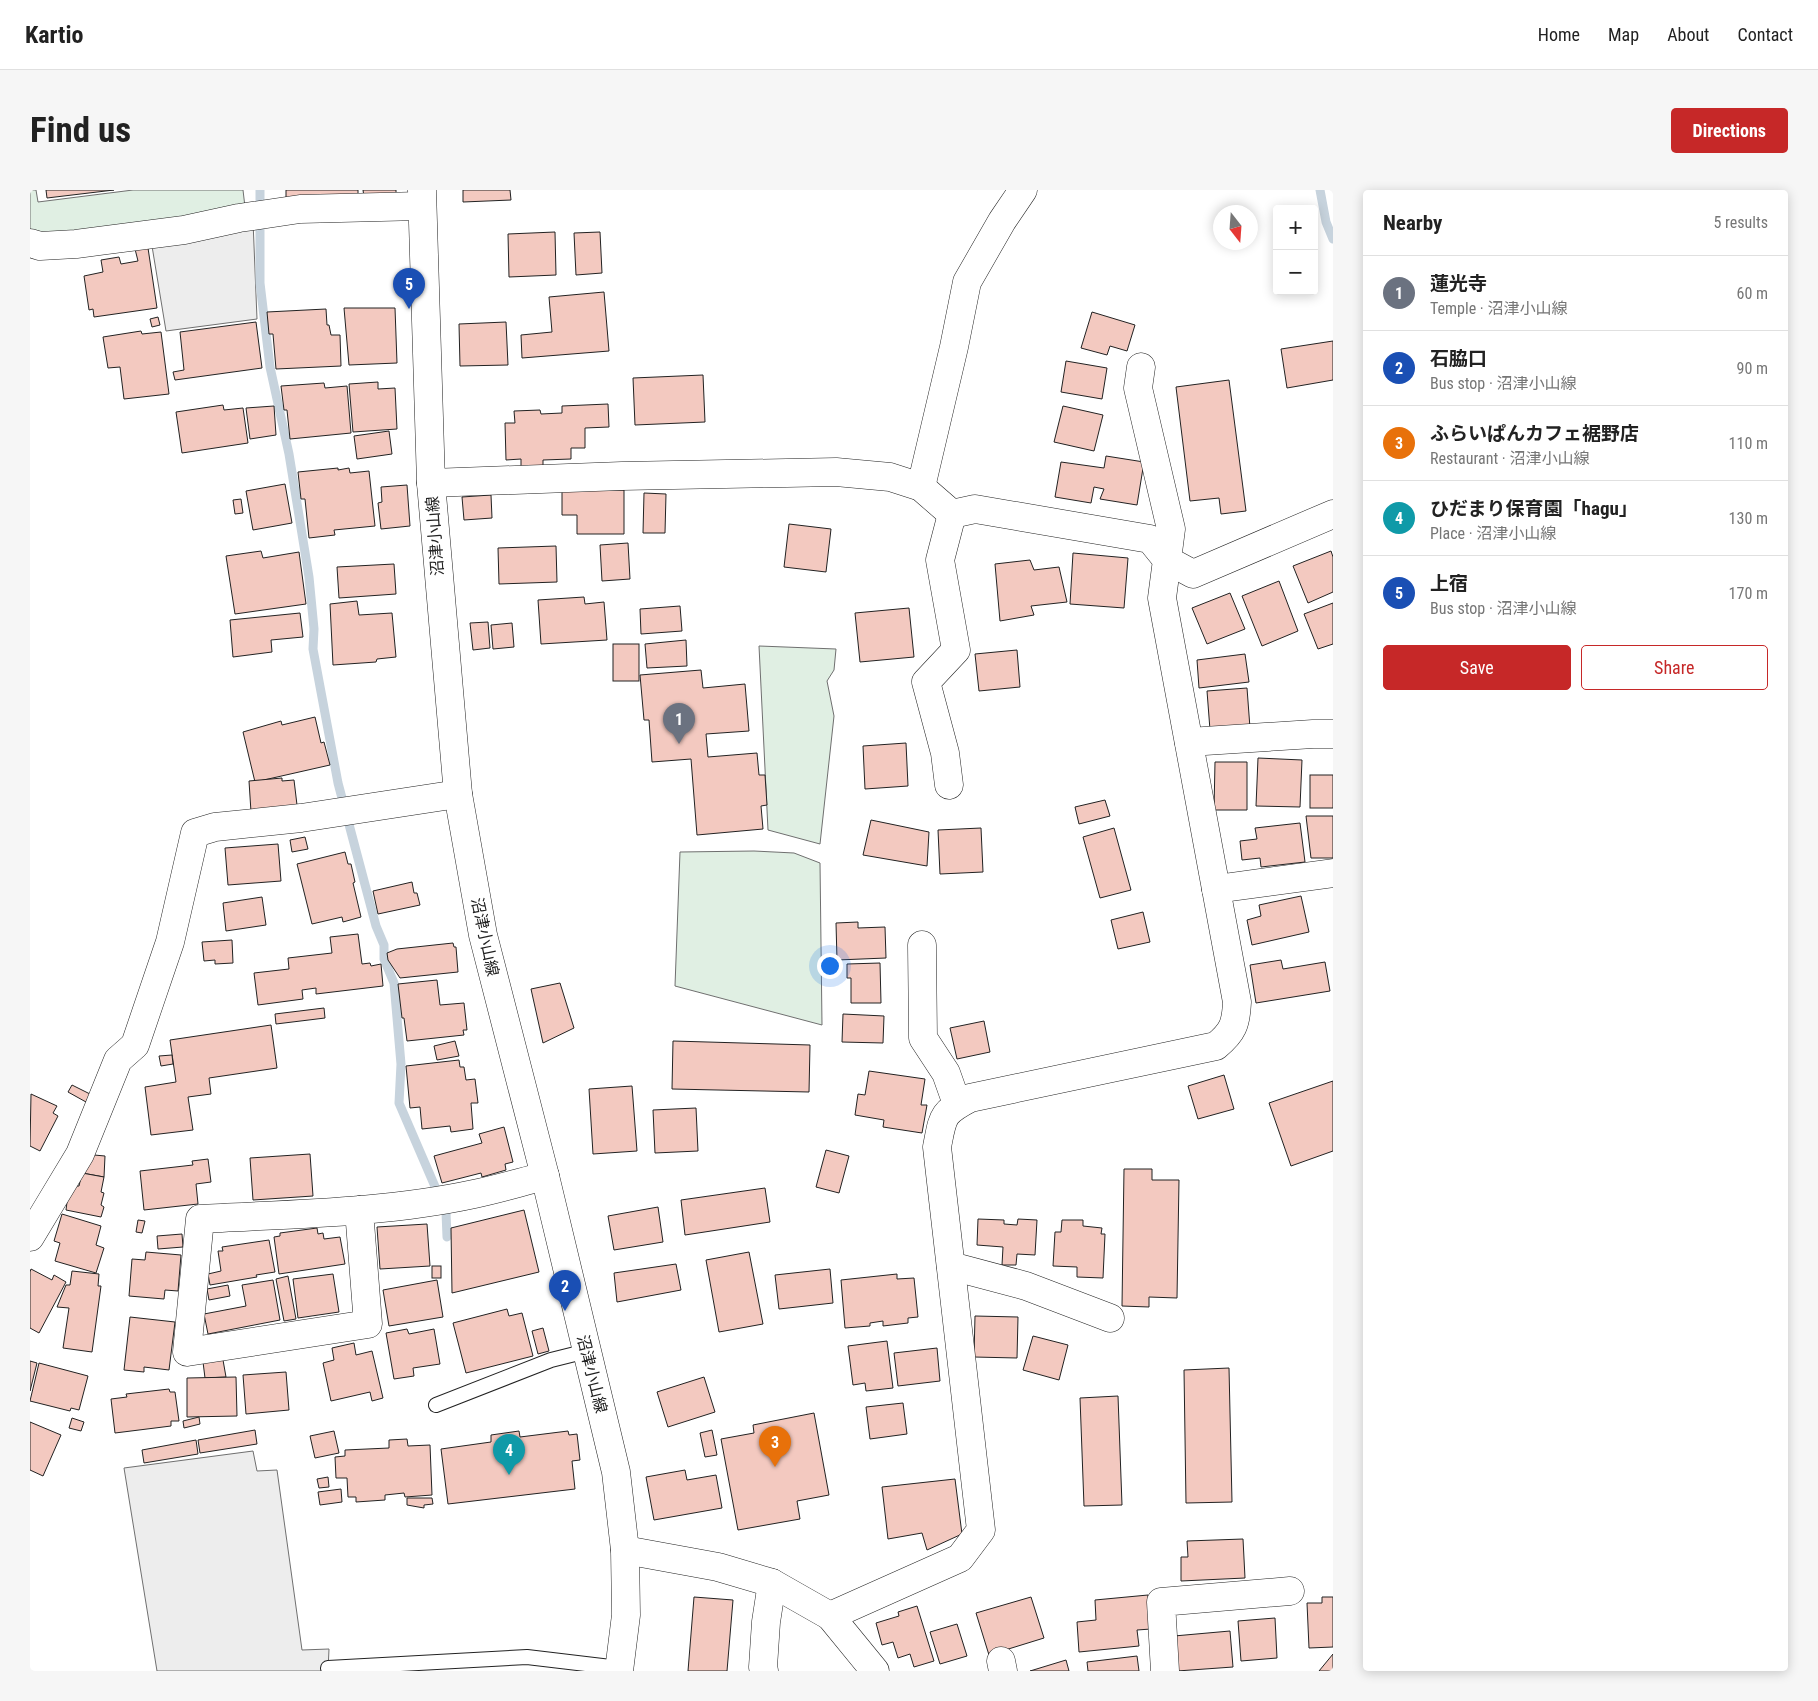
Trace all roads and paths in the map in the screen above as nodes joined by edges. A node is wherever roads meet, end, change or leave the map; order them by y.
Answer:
1 (1023, 190) edge
2 (421, 198) edge
3 (30, 243) edge
4 (1141, 367) dead end
5 (431, 483) junction
6 (921, 487) junction
7 (952, 514) junction
8 (1333, 514) edge
9 (1167, 560) junction
10 (1333, 734) edge
11 (1189, 742) junction
12 (948, 785) dead end
13 (458, 794) junction
14 (1333, 873) edge
15 (1216, 889) junction
16 (922, 945) dead end
17 (957, 1104) junction
18 (545, 1176) junction
19 (359, 1210) junction
20 (30, 1238) edge
21 (951, 1266) junction
22 (1110, 1318) dead end
23 (586, 1351) junction
24 (436, 1405) dead end
25 (625, 1550) junction
26 (772, 1583) junction
27 (1290, 1590) dead end
28 (830, 1616) junction
29 (328, 1668) dead end
30 (619, 1669) edge
31 (764, 1671) edge
32 (874, 1671) edge
33 (1165, 1671) edge

1 - 6 street
2 - 3 street
2 - 5 street, 沼津小山線
4 - 9 street
5 - 6 street
5 - 13 street, 沼津小山線
6 - 7 street
7 - 9 street
7 - 12 street
8 - 9 street
9 - 11 street
10 - 11 street
11 - 15 street
13 - 18 street, 沼津小山線
13 - 20 street
14 - 15 street
15 - 17 street
16 - 17 street
17 - 21 street
18 - 19 street
18 - 23 street, 沼津小山線
19 - 19 street
21 - 22 street
21 - 28 street
23 - 24 lane
23 - 25 street, 沼津小山線
25 - 26 street
25 - 30 street, 沼津小山線
26 - 28 street
26 - 31 street
27 - 33 street
28 - 32 street
29 - 30 lane

